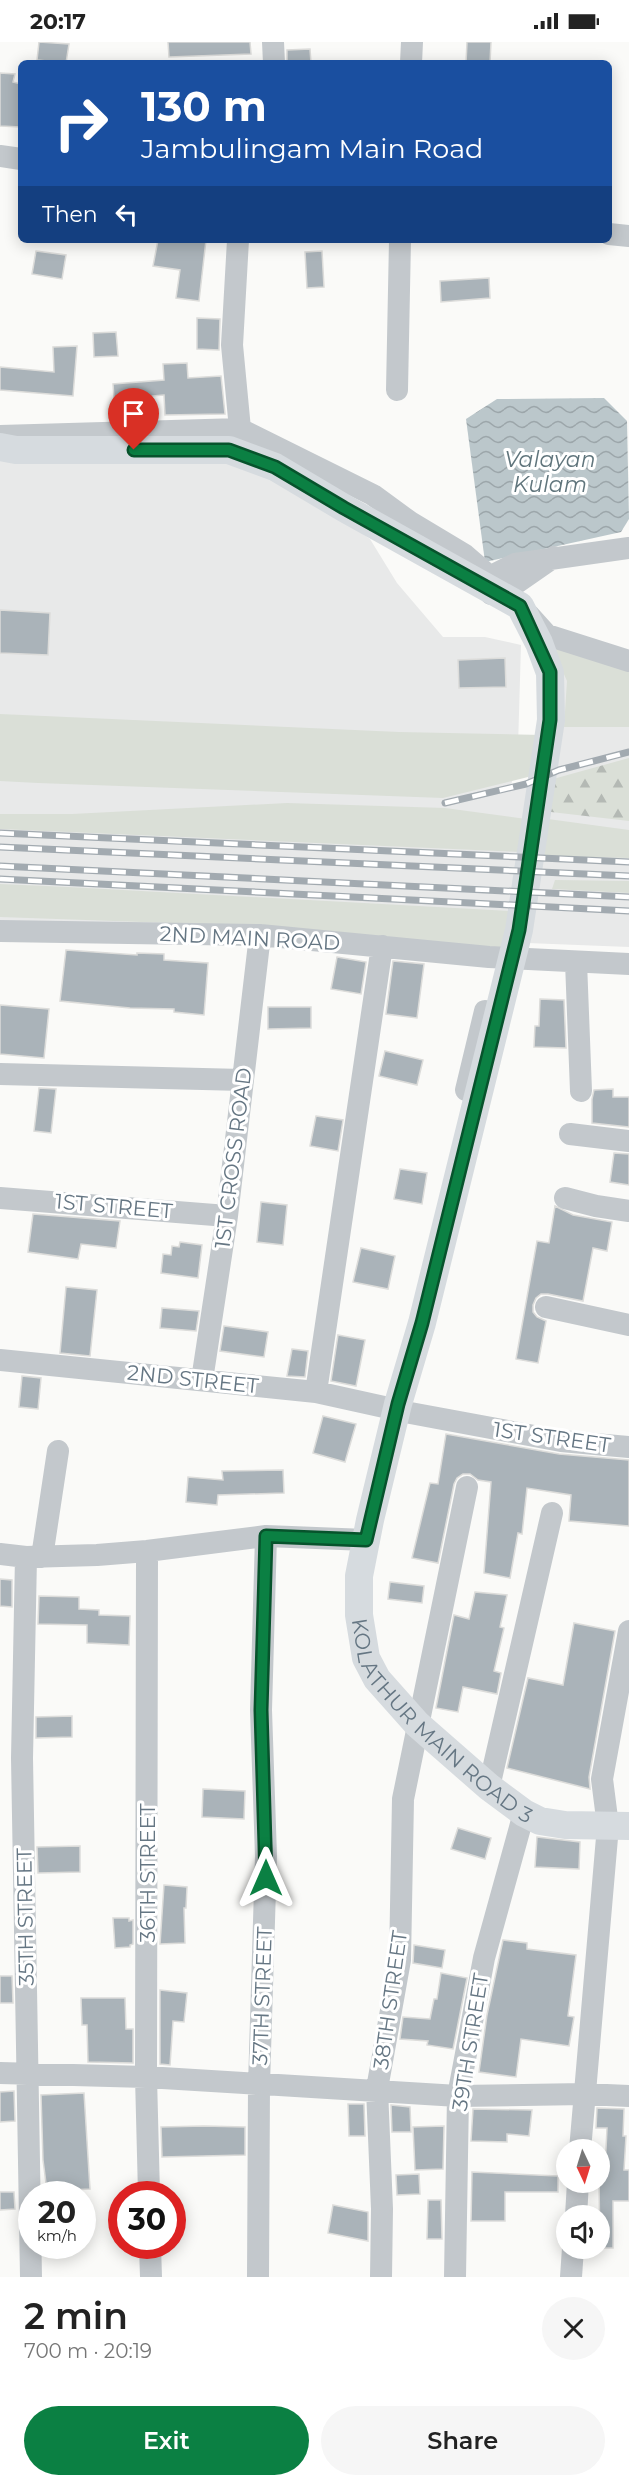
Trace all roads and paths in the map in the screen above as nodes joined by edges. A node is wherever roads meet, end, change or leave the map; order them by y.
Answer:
1 (273, 42) edge
2 (412, 42) edge
3 (274, 60) edge
4 (411, 60) edge
5 (0, 156) edge
6 (18, 159) edge
7 (612, 234) edge
8 (629, 236) edge
9 (238, 243) edge
10 (400, 243) edge
11 (397, 390) dead end
12 (240, 429) junction
13 (5, 444) edge
14 (629, 548) edge
15 (498, 583) junction
16 (629, 661) edge
17 (0, 931) edge
18 (260, 935) junction
19 (382, 946) junction
20 (499, 957) junction
21 (576, 962) junction
22 (629, 964) edge
23 (0, 1074) edge
24 (243, 1080) junction
25 (581, 1091) dead end
26 (570, 1134) dead end
27 (629, 1141) edge
28 (0, 1198) edge
29 (565, 1198) dead end
30 (629, 1211) edge
31 (228, 1216) junction
32 (546, 1307) dead end
33 (629, 1325) edge
34 (0, 1360) edge
35 (201, 1380) junction
36 (316, 1392) junction
37 (394, 1410) junction
38 (629, 1447) edge
39 (58, 1451) dead end
40 (467, 1487) dead end
41 (552, 1513) dead end
42 (368, 1530) junction
43 (266, 1536) junction
44 (147, 1551) junction
45 (0, 1554) edge
46 (34, 1557) junction
47 (629, 1631) edge
48 (417, 1724) junction
49 (489, 1787) junction
50 (524, 1813) junction
51 (618, 1826) edge
52 (0, 2073) edge
53 (28, 2075) junction
54 (146, 2077) junction
55 (259, 2085) junction
56 (377, 2089) junction
57 (584, 2094) junction
58 (458, 2096) junction
59 (629, 2096) edge
60 (581, 2139) edge
61 (149, 2181) edge
62 (150, 2259) edge
63 (572, 2259) edge
64 (31, 2277) edge
65 (151, 2277) edge
66 (258, 2277) edge
67 (381, 2277) edge
68 (455, 2277) edge
69 (571, 2277) edge

1 - 3 street
2 - 4 street
5 - 6 street
7 - 8 street
9 - 12 street
10 - 11 street
12 - 13 street
12 - 15 street
13 - 42 main road, KOLATHUR MAIN ROAD 3
14 - 15 street
15 - 16 street
17 - 18 street, 2ND MAIN ROAD
18 - 19 street, 2ND MAIN ROAD
18 - 24 street, 1ST CROSS ROAD
19 - 20 street, 2ND MAIN ROAD
19 - 36 street
20 - 21 street, 2ND MAIN ROAD
20 - 37 street
21 - 22 street, 2ND MAIN ROAD
21 - 25 street
23 - 24 street
24 - 31 street, 1ST CROSS ROAD
26 - 27 street
28 - 31 street, 1ST STREET
29 - 30 street
31 - 35 street, 1ST CROSS ROAD
32 - 33 street
34 - 35 street, 2ND STREET
35 - 36 street, 2ND STREET
36 - 37 street, 2ND STREET
37 - 38 street, 1ST STREET
37 - 42 street
39 - 46 street, 35TH STREET
40 - 48 street, 38TH STREET
41 - 49 street
42 - 43 street
42 - 48 main road, KOLATHUR MAIN ROAD 3
43 - 44 street
43 - 55 street, 37TH STREET
44 - 46 street
44 - 54 street, 36TH STREET
45 - 46 street
46 - 53 street, 35TH STREET
47 - 51 street
48 - 49 main road, KOLATHUR MAIN ROAD 3
48 - 56 street, 38TH STREET
49 - 50 main road, KOLATHUR MAIN ROAD 3
50 - 51 main road, KOLATHUR MAIN ROAD 3
50 - 58 street, 39TH STREET
51 - 57 street
52 - 53 street
53 - 54 street
53 - 64 street, 35TH STREET
54 - 55 street
54 - 61 street, 36TH STREET
55 - 56 street
55 - 66 street, 37TH STREET
56 - 58 street
56 - 67 street, 38TH STREET
57 - 58 street
57 - 59 street
57 - 60 street
58 - 68 street, 39TH STREET
62 - 65 street
63 - 69 street

